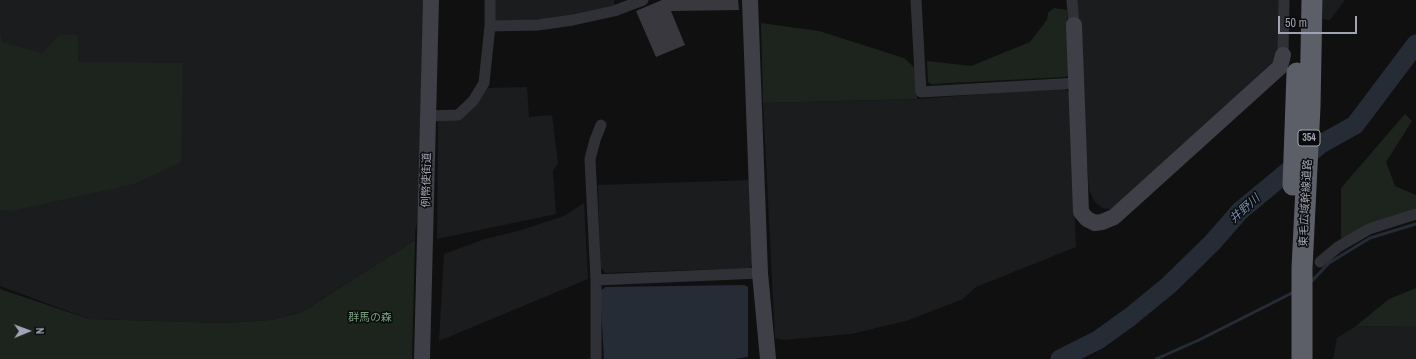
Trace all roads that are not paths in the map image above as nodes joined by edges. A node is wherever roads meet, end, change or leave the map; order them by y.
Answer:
1 (431, 0) edge
2 (490, 0) edge
3 (643, 0) edge
4 (750, 0) edge
5 (916, 0) edge
6 (1072, 0) edge
7 (1284, 0) edge
8 (1298, 0) edge
9 (1312, 0) edge
10 (1074, 25) joint
11 (490, 26) junction
12 (1283, 55) joint
13 (1304, 74) junction
14 (1076, 83) junction
15 (428, 116) junction
16 (601, 125) dead end
17 (1416, 214) edge
18 (1303, 269) junction
19 (760, 273) junction
20 (596, 280) junction
21 (1295, 315) junction
22 (422, 359) edge
23 (596, 359) edge
24 (768, 359) edge
25 (1287, 359) edge
26 (1302, 359) edge

1 - 15 street, 例幣使街道
2 - 11 street
3 - 11 street
4 - 19 street
5 - 14 street
6 - 10 street
7 - 12 street
8 - 13 highway, 東毛広域幹線道路 / 354
9 - 13 highway, 東毛広域幹線道路 / 354
10 - 14 street
11 - 15 street
12 - 14 street
13 - 18 highway, 東毛広域幹線道路 / 354
15 - 22 street, 例幣使街道
16 - 20 street
17 - 18 street
18 - 21 highway, 東毛広域幹線道路 / 354
19 - 20 street
19 - 24 street
20 - 23 street
21 - 25 highway, 東毛広域幹線道路 / 354
21 - 26 highway, 東毛広域幹線道路 / 354

